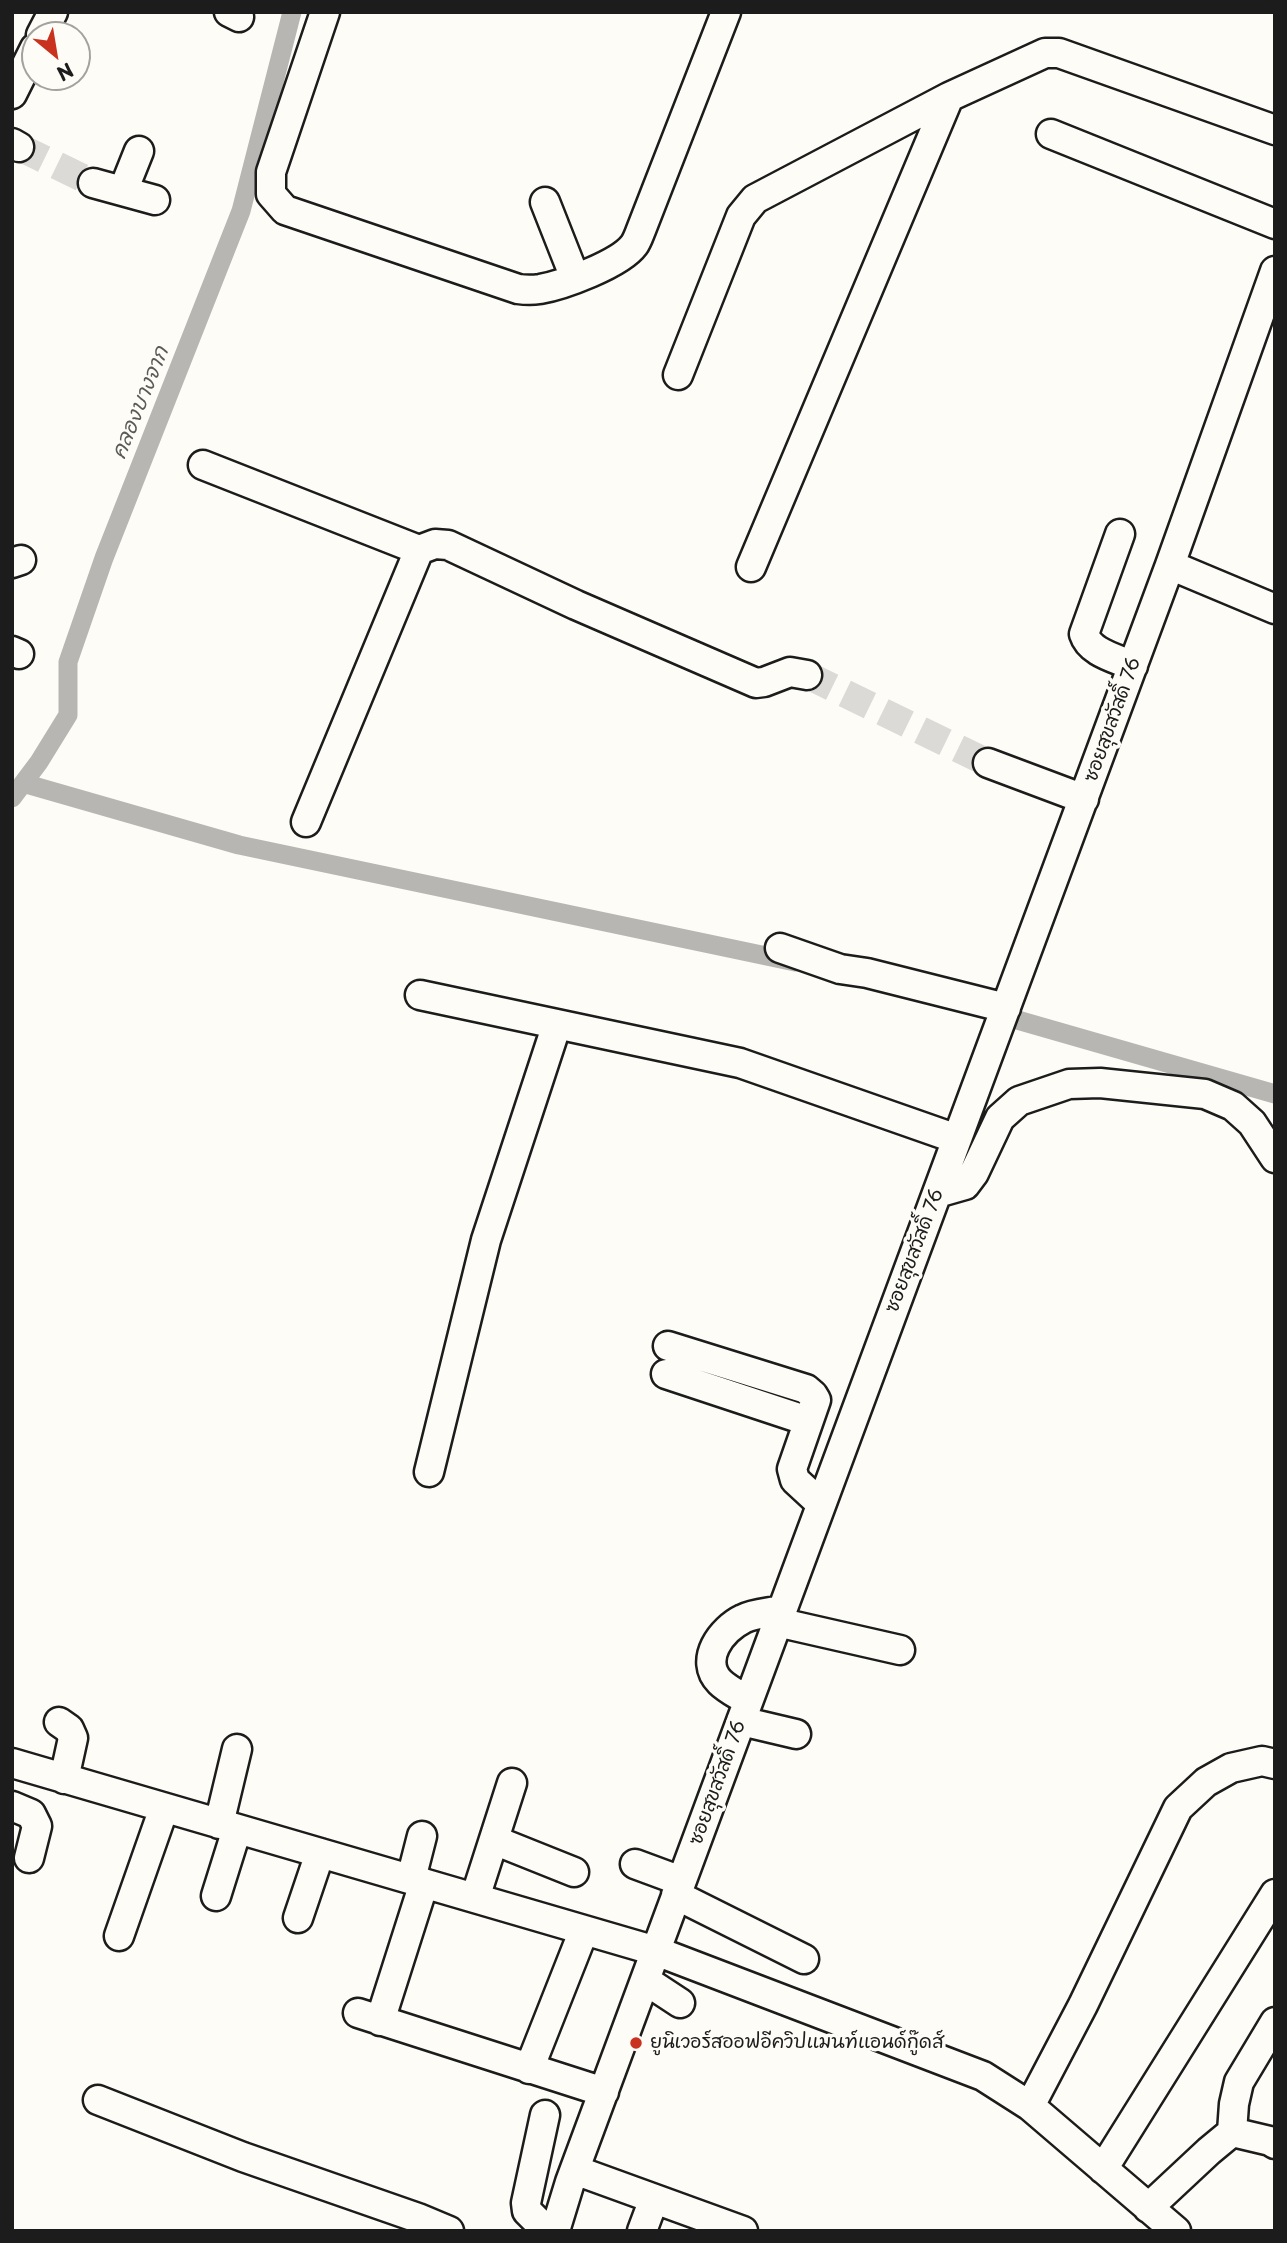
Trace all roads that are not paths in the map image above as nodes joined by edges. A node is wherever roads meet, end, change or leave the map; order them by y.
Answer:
1 (325, 12) edge
2 (726, 12) edge
3 (21, 76) edge
4 (12, 94) edge
5 (949, 97) junction
6 (1275, 130) edge
7 (1051, 134) dead end
8 (138, 151) dead end
9 (93, 183) tunnel mouth
10 (123, 191) junction
11 (155, 200) dead end
12 (545, 202) dead end
13 (1275, 224) edge
14 (1275, 271) edge
15 (575, 278) junction
16 (678, 375) dead end
17 (203, 464) dead end
18 (1120, 534) dead end
19 (419, 550) junction
20 (1170, 565) junction
21 (751, 567) dead end
22 (1275, 609) edge
23 (1133, 666) junction
24 (807, 675) tunnel mouth
25 (988, 763) tunnel mouth
26 (1084, 799) junction
27 (306, 822) dead end
28 (780, 948) dead end
29 (420, 995) dead end
30 (1002, 1019) junction
31 (557, 1024) junction
32 (957, 1139) junction
33 (1275, 1157) edge
34 (937, 1193) junction
35 (667, 1360) dead end
36 (429, 1472) dead end
37 (821, 1504) junction
38 (779, 1616) junction
39 (900, 1650) dead end
40 (744, 1711) junction
41 (59, 1722) dead end
42 (796, 1734) dead end
43 (237, 1749) dead end
44 (12, 1763) edge
45 (1275, 1764) edge
46 (64, 1779) junction
47 (512, 1783) dead end
48 (12, 1807) edge
49 (164, 1808) junction
50 (228, 1826) junction
51 (422, 1836) dead end
52 (494, 1840) junction
53 (320, 1853) junction
54 (29, 1858) dead end
55 (635, 1864) dead end
56 (574, 1872) dead end
57 (417, 1881) junction
58 (679, 1888) junction
59 (1275, 1894) edge
60 (216, 1896) dead end
61 (475, 1898) junction
62 (298, 1919) dead end
63 (584, 1930) junction
64 (119, 1936) dead end
65 (656, 1951) junction
66 (804, 1959) dead end
67 (645, 1980) junction
68 (680, 2003) dead end
69 (1275, 2022) edge
70 (529, 2068) junction
71 (604, 2092) junction
72 (98, 2100) dead end
73 (1030, 2106) junction
74 (545, 2115) dead end
75 (1232, 2132) junction
76 (1275, 2144) edge
77 (1103, 2169) junction
78 (575, 2170) junction
79 (654, 2199) junction
80 (1148, 2208) junction
81 (449, 2231) edge
82 (547, 2231) edge
83 (555, 2231) edge
84 (642, 2231) edge
85 (743, 2231) edge
86 (1176, 2231) edge

1 - 15 street
2 - 15 street
3 - 4 street
5 - 6 street
5 - 16 street
5 - 21 street
7 - 13 street
8 - 10 street
9 - 10 street
10 - 11 street
12 - 15 street
14 - 20 street, ซอยสุขสวัสดิ์ 76
17 - 19 street
18 - 23 street
19 - 24 street
19 - 27 street
20 - 22 street
20 - 23 street, ซอยสุขสวัสดิ์ 76
23 - 26 street, ซอยสุขสวัสดิ์ 76
25 - 26 street
26 - 30 street, ซอยสุขสวัสดิ์ 76
28 - 30 street
29 - 31 street
30 - 32 street, ซอยสุขสวัสดิ์ 76
31 - 32 street
31 - 36 street
32 - 34 street, ซอยสุขสวัสดิ์ 76
33 - 34 street
34 - 37 street, ซอยสุขสวัสดิ์ 76
35 - 37 street
37 - 38 street, ซอยสุขสวัสดิ์ 76
38 - 39 street
38 - 40 street, ซอยสุขสวัสดิ์ 76
38 - 40 street
40 - 42 street
40 - 58 street, ซอยสุขสวัสดิ์ 76
41 - 46 street
43 - 50 street
44 - 46 street
45 - 73 street
46 - 49 street
47 - 52 street
48 - 54 street
49 - 50 street
49 - 64 street
50 - 53 street
50 - 60 street
51 - 57 street
52 - 56 street
52 - 61 street
53 - 57 street
53 - 62 street
55 - 58 street
57 - 61 street
57 - 70 street
58 - 65 street, ซอยสุขสวัสดิ์ 76
58 - 66 street
59 - 77 street
61 - 63 street
63 - 65 street
63 - 70 street
65 - 67 street, ซอยสุขสวัสดิ์ 76
65 - 73 street
67 - 68 street
67 - 71 street, ซอยสุขสวัสดิ์ 76
69 - 75 street
70 - 71 street
71 - 78 street, ซอยสุขสวัสดิ์ 76
72 - 81 street
73 - 77 street
74 - 82 street
75 - 76 street
75 - 80 street
77 - 80 street
78 - 79 street
78 - 83 street, ซอยสุขสวัสดิ์ 76
79 - 84 street
79 - 85 street
80 - 86 street

